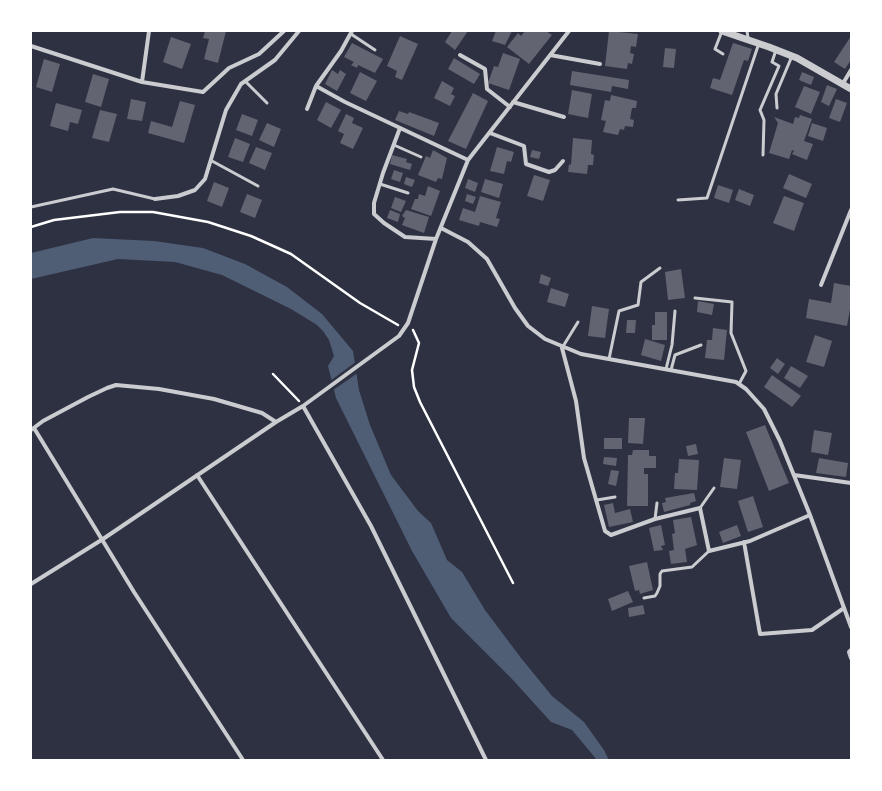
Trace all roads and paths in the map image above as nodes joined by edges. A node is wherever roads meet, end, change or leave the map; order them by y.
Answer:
1 (149, 31) edge
2 (284, 31) edge
3 (293, 31) edge
4 (299, 31) edge
5 (569, 31) edge
6 (722, 31) edge
7 (747, 31) edge
8 (352, 32) edge
9 (748, 39) junction
10 (759, 43) junction
11 (31, 46) edge
12 (375, 50) dead end
13 (776, 50) junction
14 (723, 54) dead end
15 (460, 55) dead end
16 (550, 55) junction
17 (792, 56) junction
18 (600, 64) dead end
19 (851, 70) edge
20 (245, 81) junction
21 (142, 82) junction
22 (842, 85) junction
23 (316, 86) junction
24 (851, 89) edge
25 (513, 102) junction
26 (267, 103) dead end
27 (510, 106) junction
28 (777, 108) dead end
29 (308, 110) dead end
30 (564, 117) dead end
31 (400, 128) junction
32 (490, 133) junction
33 (394, 145) junction
34 (763, 155) dead end
35 (421, 158) dead end
36 (468, 160) junction
37 (212, 161) junction
38 (563, 162) dead end
39 (380, 184) junction
40 (258, 186) dead end
41 (408, 193) dead end
42 (155, 199) joint
43 (678, 200) dead end
44 (31, 207) edge
45 (851, 210) edge
46 (31, 227) edge
47 (441, 228) junction
48 (436, 239) junction
49 (660, 268) dead end
50 (821, 285) dead end
51 (695, 298) dead end
52 (675, 311) dead end
53 (578, 322) dead end
54 (408, 323) junction
55 (404, 328) junction
56 (701, 345) dead end
57 (562, 348) junction
58 (609, 359) junction
59 (668, 370) junction
60 (273, 374) dead end
61 (739, 384) junction
62 (304, 406) junction
63 (276, 422) junction
64 (32, 429) edge
65 (197, 475) junction
66 (794, 475) junction
67 (851, 483) edge
68 (714, 488) dead end
69 (615, 497) dead end
70 (597, 500) junction
71 (657, 502) dead end
72 (700, 508) junction
73 (810, 515) junction
74 (655, 519) junction
75 (104, 539) junction
76 (744, 542) junction
77 (709, 551) junction
78 (31, 584) edge
79 (513, 584) dead end
80 (644, 598) dead end
81 (844, 608) junction
82 (851, 627) edge
83 (851, 650) edge
84 (851, 658) edge
85 (243, 760) edge
86 (383, 760) edge
87 (486, 760) edge

1 - 21 street
2 - 21 street
3 - 4 street
4 - 20 street
5 - 16 street
6 - 9 street
6 - 14 lane
7 - 9 lane
8 - 12 lane
8 - 23 street
9 - 10 street
10 - 13 street
10 - 43 lane
11 - 21 street
13 - 17 street
13 - 34 lane
15 - 27 street
16 - 18 street
16 - 25 street
17 - 22 street
17 - 28 lane
19 - 22 street
20 - 26 lane
20 - 37 street
22 - 24 street
23 - 29 street
23 - 31 street
25 - 27 street
25 - 30 street
27 - 32 street
31 - 33 street
31 - 36 street
32 - 36 street
32 - 38 street
33 - 35 lane
33 - 39 street
36 - 47 street
37 - 40 lane
37 - 42 street
39 - 41 lane
39 - 48 street
42 - 44 lane
45 - 50 street
46 - 55 path
47 - 48 street
47 - 57 street
48 - 54 street
49 - 58 lane
51 - 61 lane
52 - 59 lane
53 - 57 lane
54 - 55 street
54 - 79 path
55 - 62 street
56 - 59 lane
57 - 58 street
57 - 70 street
58 - 59 street
59 - 61 street
60 - 62 path
61 - 66 street
62 - 63 street
62 - 87 street
63 - 64 street
63 - 65 street
64 - 75 street
65 - 75 street
65 - 86 street
66 - 67 street
66 - 73 street
68 - 72 lane
69 - 70 lane
70 - 74 street
71 - 74 lane
72 - 74 street
72 - 77 street
73 - 76 street
73 - 81 street
75 - 78 street
75 - 85 street
76 - 77 street
76 - 81 street
77 - 80 lane
81 - 82 street
83 - 84 street

